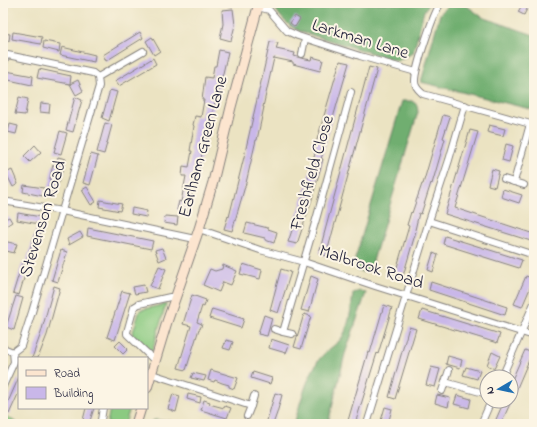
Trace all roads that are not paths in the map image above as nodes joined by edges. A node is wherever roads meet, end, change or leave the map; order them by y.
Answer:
1 (441, 3) edge
2 (258, 5) edge
3 (306, 39) junction
4 (143, 51) dead end
5 (5, 54) edge
6 (302, 54) dead end
7 (4, 63) dead end
8 (416, 72) junction
9 (98, 78) junction
10 (352, 92) dead end
11 (465, 106) junction
12 (532, 124) edge
13 (504, 179) dead end
14 (514, 182) junction
15 (524, 185) dead end
16 (3, 202) edge
17 (62, 211) junction
18 (429, 222) junction
19 (199, 229) junction
20 (195, 239) junction
21 (534, 255) edge
22 (304, 262) junction
23 (407, 296) junction
24 (175, 297) junction
25 (534, 303) edge
26 (274, 329) dead end
27 (283, 332) junction
28 (522, 332) junction
29 (292, 334) dead end
30 (534, 336) edge
31 (3, 348) edge
32 (13, 352) junction
33 (155, 360) junction
34 (506, 369) edge
35 (449, 370) dead end
36 (152, 374) junction
37 (445, 382) junction
38 (148, 384) edge
39 (3, 386) edge
40 (442, 391) dead end
41 (479, 392) edge
42 (254, 396) dead end
43 (251, 406) junction
44 (103, 409) edge
45 (141, 409) edge
46 (488, 409) edge
47 (248, 416) dead end
48 (102, 424) edge
49 (136, 424) edge
50 (367, 424) edge
51 (481, 424) edge

1 - 8 street
2 - 3 street, Larkman Lane
2 - 19 street, Earlham Green Lane
3 - 6 street
3 - 8 street, Larkman Lane
4 - 9 street
5 - 7 street
5 - 9 street
8 - 11 street
9 - 17 street, Stevenson Road
10 - 22 street, Freshfield Close
11 - 12 street
11 - 18 street
12 - 14 street
13 - 14 street
14 - 15 street
16 - 17 street
17 - 20 street
17 - 32 street, Stevenson Road
18 - 21 street
18 - 23 street
19 - 20 street, Earlham Green Lane
19 - 22 street, Malbrook Road
20 - 24 street, Earlham Green Lane
22 - 23 street, Malbrook Road
22 - 27 street, Freshfield Close
23 - 28 street, Malbrook Road
23 - 50 street
24 - 33 street, Earlham Green Lane
24 - 33 street
25 - 28 street
26 - 27 street
27 - 29 street
28 - 30 street, Malbrook Road
28 - 34 street
31 - 32 street
32 - 39 street, Stevenson Road
33 - 36 street, Earlham Green Lane
35 - 37 street
36 - 38 street, Earlham Green Lane
36 - 43 street
37 - 40 street
37 - 41 street
42 - 43 street
43 - 47 street
44 - 48 street
45 - 49 street
46 - 51 street

